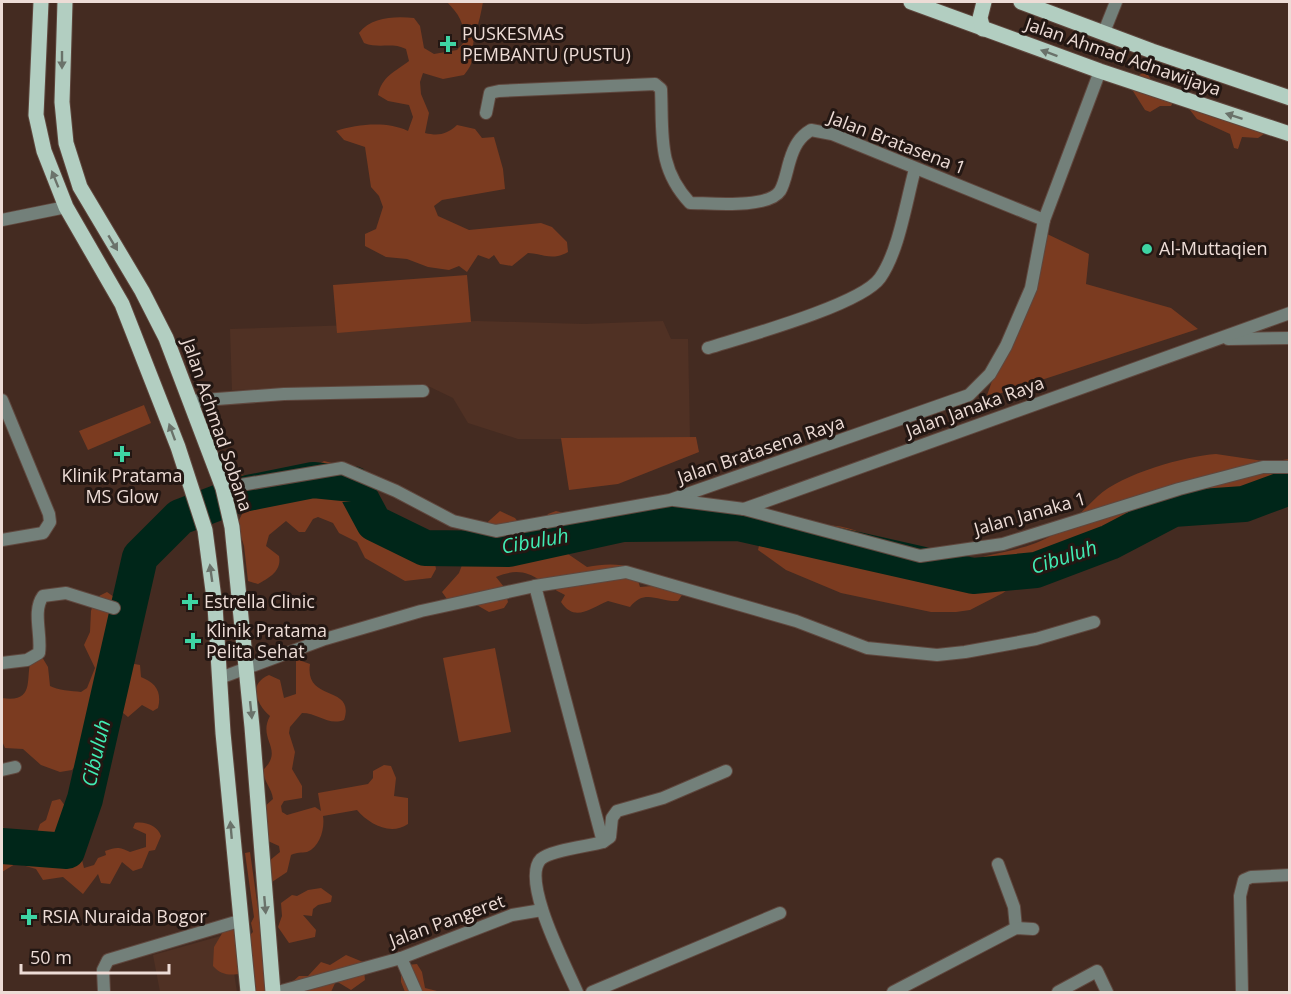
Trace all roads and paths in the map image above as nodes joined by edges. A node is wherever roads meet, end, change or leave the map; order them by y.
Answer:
1 (41, 2) edge
2 (65, 2) edge
3 (911, 2) edge
4 (984, 2) edge
5 (1021, 2) edge
6 (1116, 2) edge
7 (933, 4) edge
8 (983, 29) junction
9 (1104, 32) junction
10 (1100, 71) junction
11 (1290, 98) edge
12 (486, 113) dead end
13 (1290, 134) edge
14 (915, 170) junction
15 (66, 207) junction
16 (2, 220) edge
17 (1044, 220) junction
18 (1290, 313) edge
19 (1290, 338) edge
20 (1218, 339) junction
21 (708, 348) dead end
22 (423, 391) dead end
23 (2, 400) edge
24 (191, 401) junction
25 (1290, 467) edge
26 (223, 490) junction
27 (670, 500) junction
28 (744, 508) junction
29 (2, 540) edge
30 (535, 586) junction
31 (114, 608) dead end
32 (1094, 622) dead end
33 (2, 663) edge
34 (246, 668) junction
35 (220, 678) junction
36 (15, 767) dead end
37 (2, 770) edge
38 (726, 771) dead end
39 (603, 843) junction
40 (998, 864) dead end
41 (1290, 875) edge
42 (542, 910) junction
43 (780, 913) dead end
44 (239, 921) junction
45 (1016, 928) junction
46 (1033, 929) dead end
47 (400, 958) junction
48 (104, 993) edge
49 (248, 993) edge
50 (273, 993) edge
51 (278, 993) edge
52 (416, 993) edge
53 (577, 993) edge
54 (591, 993) edge
55 (893, 993) edge
56 (1058, 993) edge
57 (1107, 993) edge
58 (1242, 993) edge

15 -> 1 main road
2 -> 24 main road, Jalan Achmad Sobana
3 - 7 main road, Jalan Ahmad Adnawijaya
4 - 8 main road
5 - 9 main road, Jalan Ahmad Adnawijaya
6 - 9 street
7 - 8 main road, Jalan Ahmad Adnawijaya
10 -> 8 main road, Jalan Ahmad Adnawijaya
9 - 11 main road, Jalan Ahmad Adnawijaya
13 -> 10 main road, Jalan Ahmad Adnawijaya
10 - 17 street, Jalan Bratasena Raya
12 - 14 street, Jalan Bratasena 1
14 - 17 street, Jalan Bratasena 1
14 - 21 street
15 - 16 street
35 -> 15 main road
17 - 27 street, Jalan Bratasena Raya
18 - 20 street, Jalan Janaka Raya
19 - 20 street, Jalan Janaka Raya
20 - 28 street, Jalan Janaka Raya
22 - 24 street
23 - 29 street
24 - 26 main road, Jalan Achmad Sobana
25 - 28 street, Jalan Janaka 1
26 - 27 street, Jalan Bratasena Raya
26 - 34 main road, Jalan Achmad Sobana
27 - 28 street, Jalan Janaka 1
30 - 32 street
30 - 34 street
30 - 39 street
31 - 33 street
34 - 35 street
34 -> 50 main road, Jalan Achmad Sobana
44 -> 35 main road
36 - 37 street
38 - 39 street
39 - 42 street
40 - 45 street
41 - 58 street
42 - 47 street, Jalan Pangeret
42 - 53 street
43 - 54 street
44 - 48 street
44 - 49 main road
45 - 46 street
45 - 55 street
47 - 51 street, Jalan Pangeret
47 - 52 street
56 - 57 street

